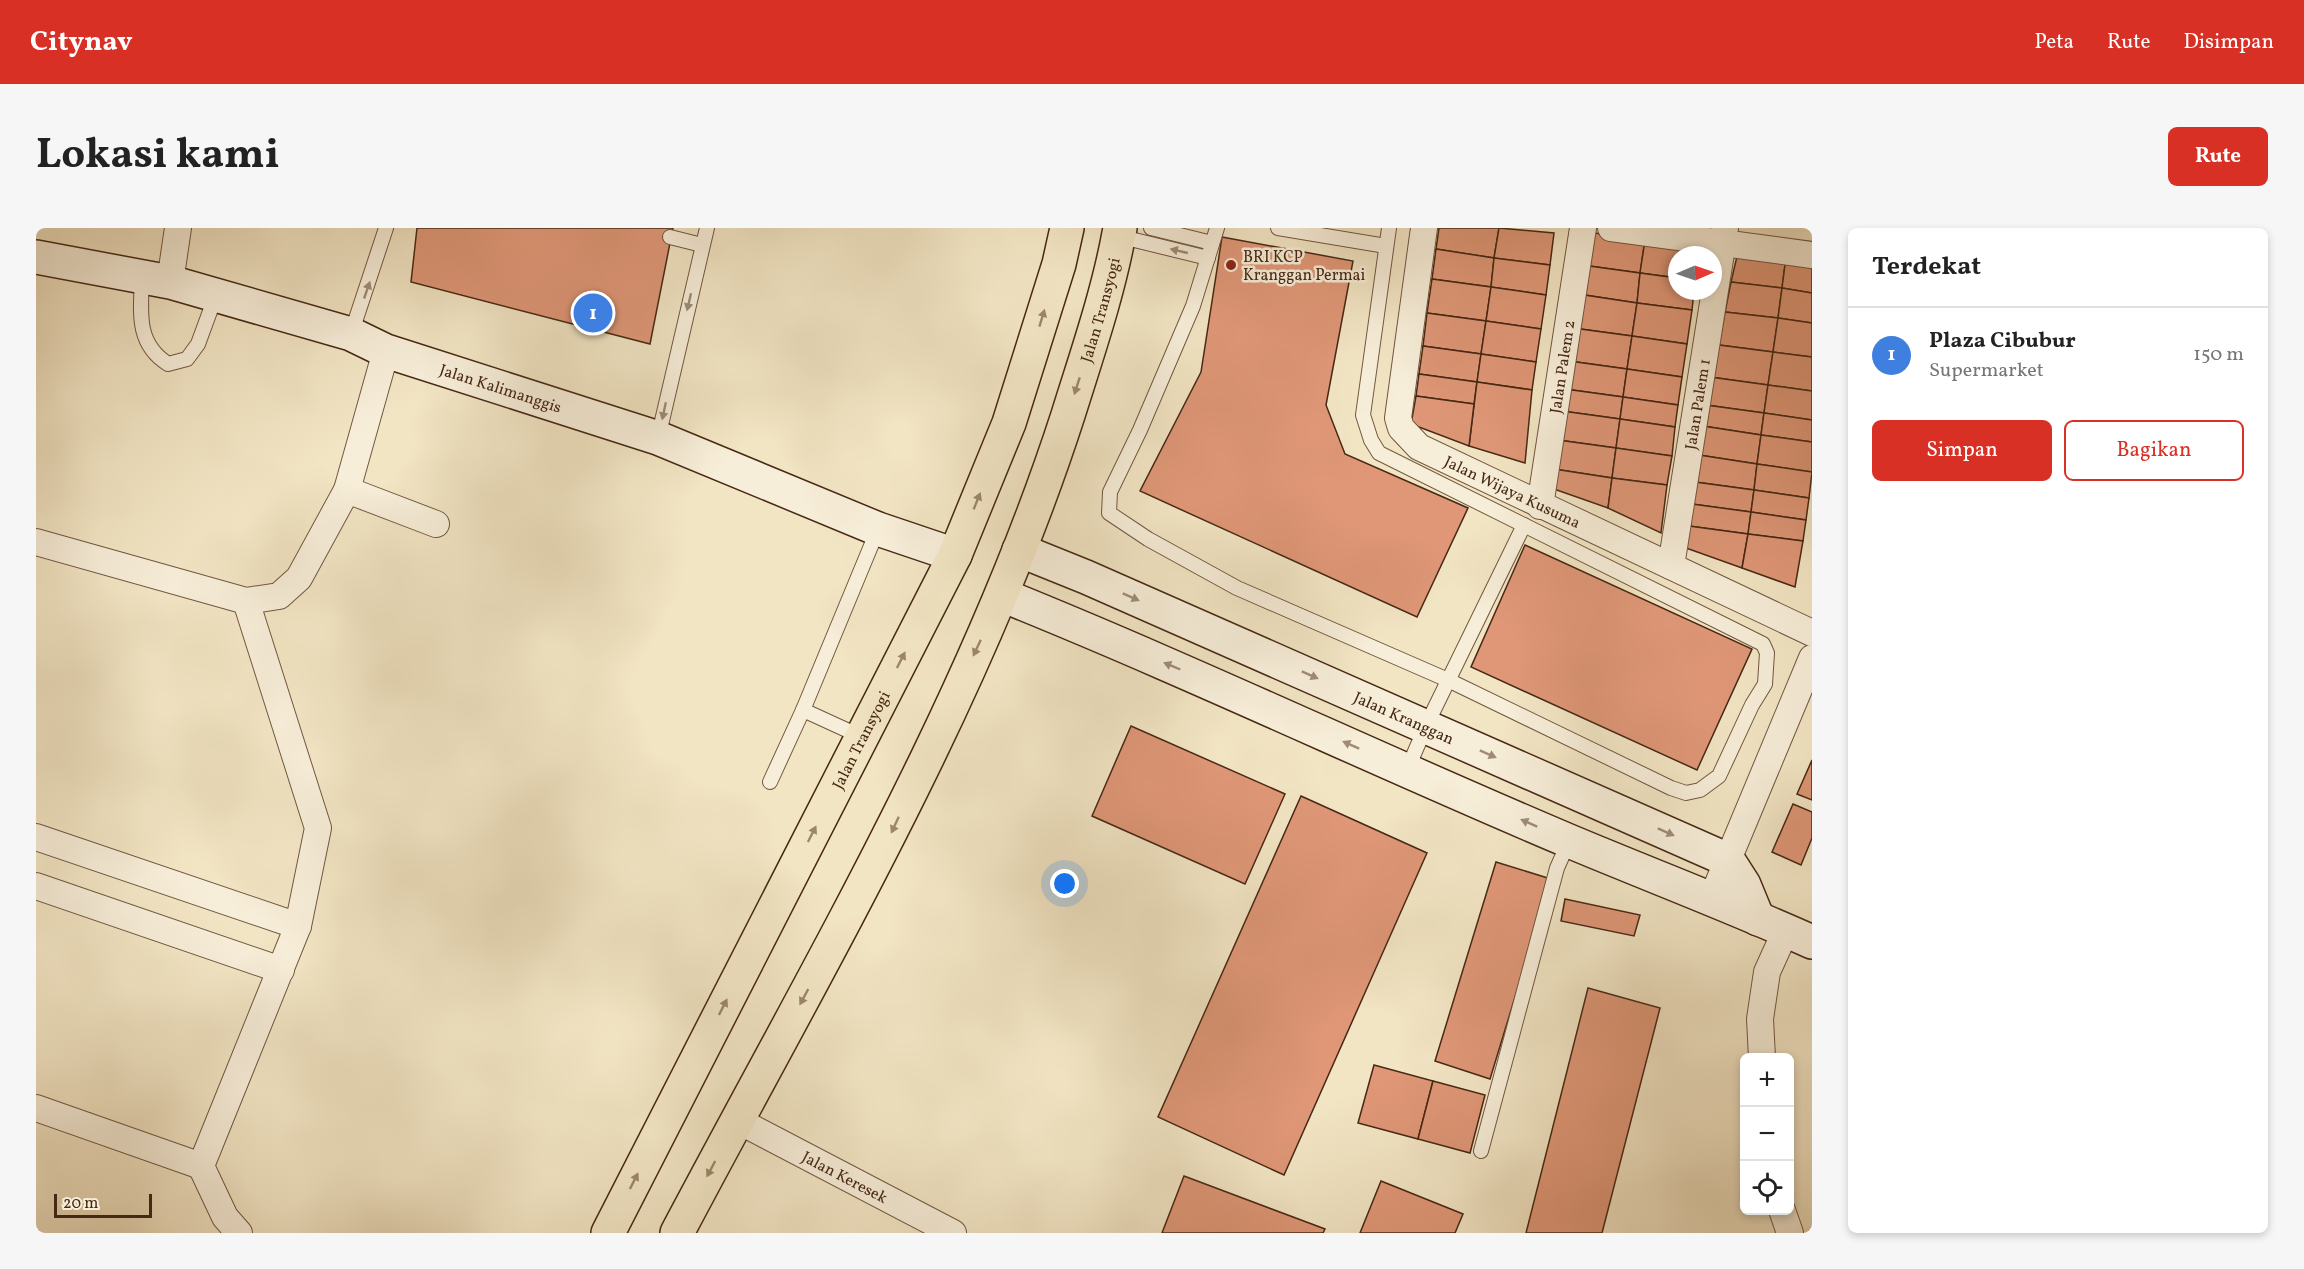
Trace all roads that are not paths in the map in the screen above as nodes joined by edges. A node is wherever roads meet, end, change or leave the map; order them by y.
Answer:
1 (178, 228) edge
2 (386, 228) edge
3 (707, 228) edge
4 (1067, 228) edge
5 (1151, 228) edge
6 (1217, 228) edge
7 (1278, 228) edge
8 (1389, 228) edge
9 (1424, 228) edge
10 (1583, 228) edge
11 (1611, 228) edge
12 (1119, 232) edge
13 (1724, 236) edge
14 (670, 237) dead end
15 (1212, 243) junction
16 (702, 245) junction
17 (1386, 246) junction
18 (1812, 255) edge
19 (36, 257) edge
20 (1208, 258) junction
21 (156, 279) junction
22 (216, 295) junction
23 (351, 334) junction
24 (386, 351) junction
25 (658, 438) junction
26 (347, 490) junction
27 (1532, 516) junction
28 (436, 524) dead end
29 (878, 528) junction
30 (36, 542) edge
31 (1019, 550) junction
32 (954, 555) junction
33 (1671, 566) junction
34 (1086, 577) junction
35 (1002, 595) junction
36 (246, 601) junction
37 (1066, 621) junction
38 (1812, 633) edge
39 (1812, 658) edge
40 (1448, 680) junction
41 (803, 710) junction
42 (1426, 726) junction
43 (862, 737) junction
44 (1407, 770) junction
45 (770, 782) dead end
46 (36, 837) edge
47 (1569, 841) junction
48 (1728, 860) junction
49 (36, 886) edge
50 (1712, 898) junction
51 (298, 926) junction
52 (1785, 930) edge
53 (281, 970) junction
54 (1762, 1053) edge
55 (36, 1108) edge
56 (737, 1120) junction
57 (1481, 1151) dead end
58 (201, 1166) junction
59 (1784, 1215) edge
60 (239, 1233) edge
61 (608, 1233) edge
62 (677, 1233) edge
63 (953, 1233) edge
64 (1790, 1233) edge

1 - 21 street
23 -> 2 lane
3 - 16 lane
32 -> 4 highway, Jalan Transyogi
5 - 15 lane
6 - 15 lane
7 - 17 lane
8 - 17 lane
9 - 27 street, Jalan Wijaya Kusuma
10 - 27 street, Jalan Palem 2
11 - 13 street
20 -> 12 lane
12 -> 31 highway, Jalan Transyogi
13 - 18 street
13 - 33 street, Jalan Palem 1
14 - 16 lane
15 - 20 lane
16 -> 25 lane
17 - 27 lane
19 - 21 main road, Jalan Kalimanggis
20 - 40 lane
21 - 22 main road, Jalan Kalimanggis
21 - 22 lane
22 - 23 main road, Jalan Kalimanggis
23 - 24 main road, Jalan Kalimanggis
24 - 25 main road, Jalan Kalimanggis
24 - 26 street
25 - 29 main road, Jalan Kalimanggis
26 - 28 street
26 - 36 street
27 - 33 street, Jalan Wijaya Kusuma
27 - 40 lane
27 - 40 lane
29 - 32 main road, Jalan Kalimanggis
29 - 41 lane
30 - 36 street
31 - 34 main road, Jalan Kranggan
31 - 35 highway, Jalan Transyogi
43 -> 32 highway, Jalan Transyogi
33 - 38 street, Jalan Wijaya Kusuma
34 - 37 main road
34 -> 42 main road, Jalan Kranggan
35 - 37 main road
35 -> 56 highway, Jalan Transyogi
36 - 51 street
44 -> 37 main road
39 - 48 street
40 - 42 lane
41 - 43 lane
41 - 45 lane
42 - 44 lane
42 -> 48 main road, Jalan Kranggan
61 -> 43 highway, Jalan Transyogi
47 -> 44 main road
46 - 51 street
47 - 50 main road
47 - 57 lane
48 - 50 street
48 - 52 main road
49 - 53 street
50 - 52 main road
51 - 53 street
52 - 54 street
53 - 58 street
55 - 58 street
56 -> 62 highway, Jalan Transyogi
56 - 63 street, Jalan Keresek
58 - 60 street
59 - 64 street

